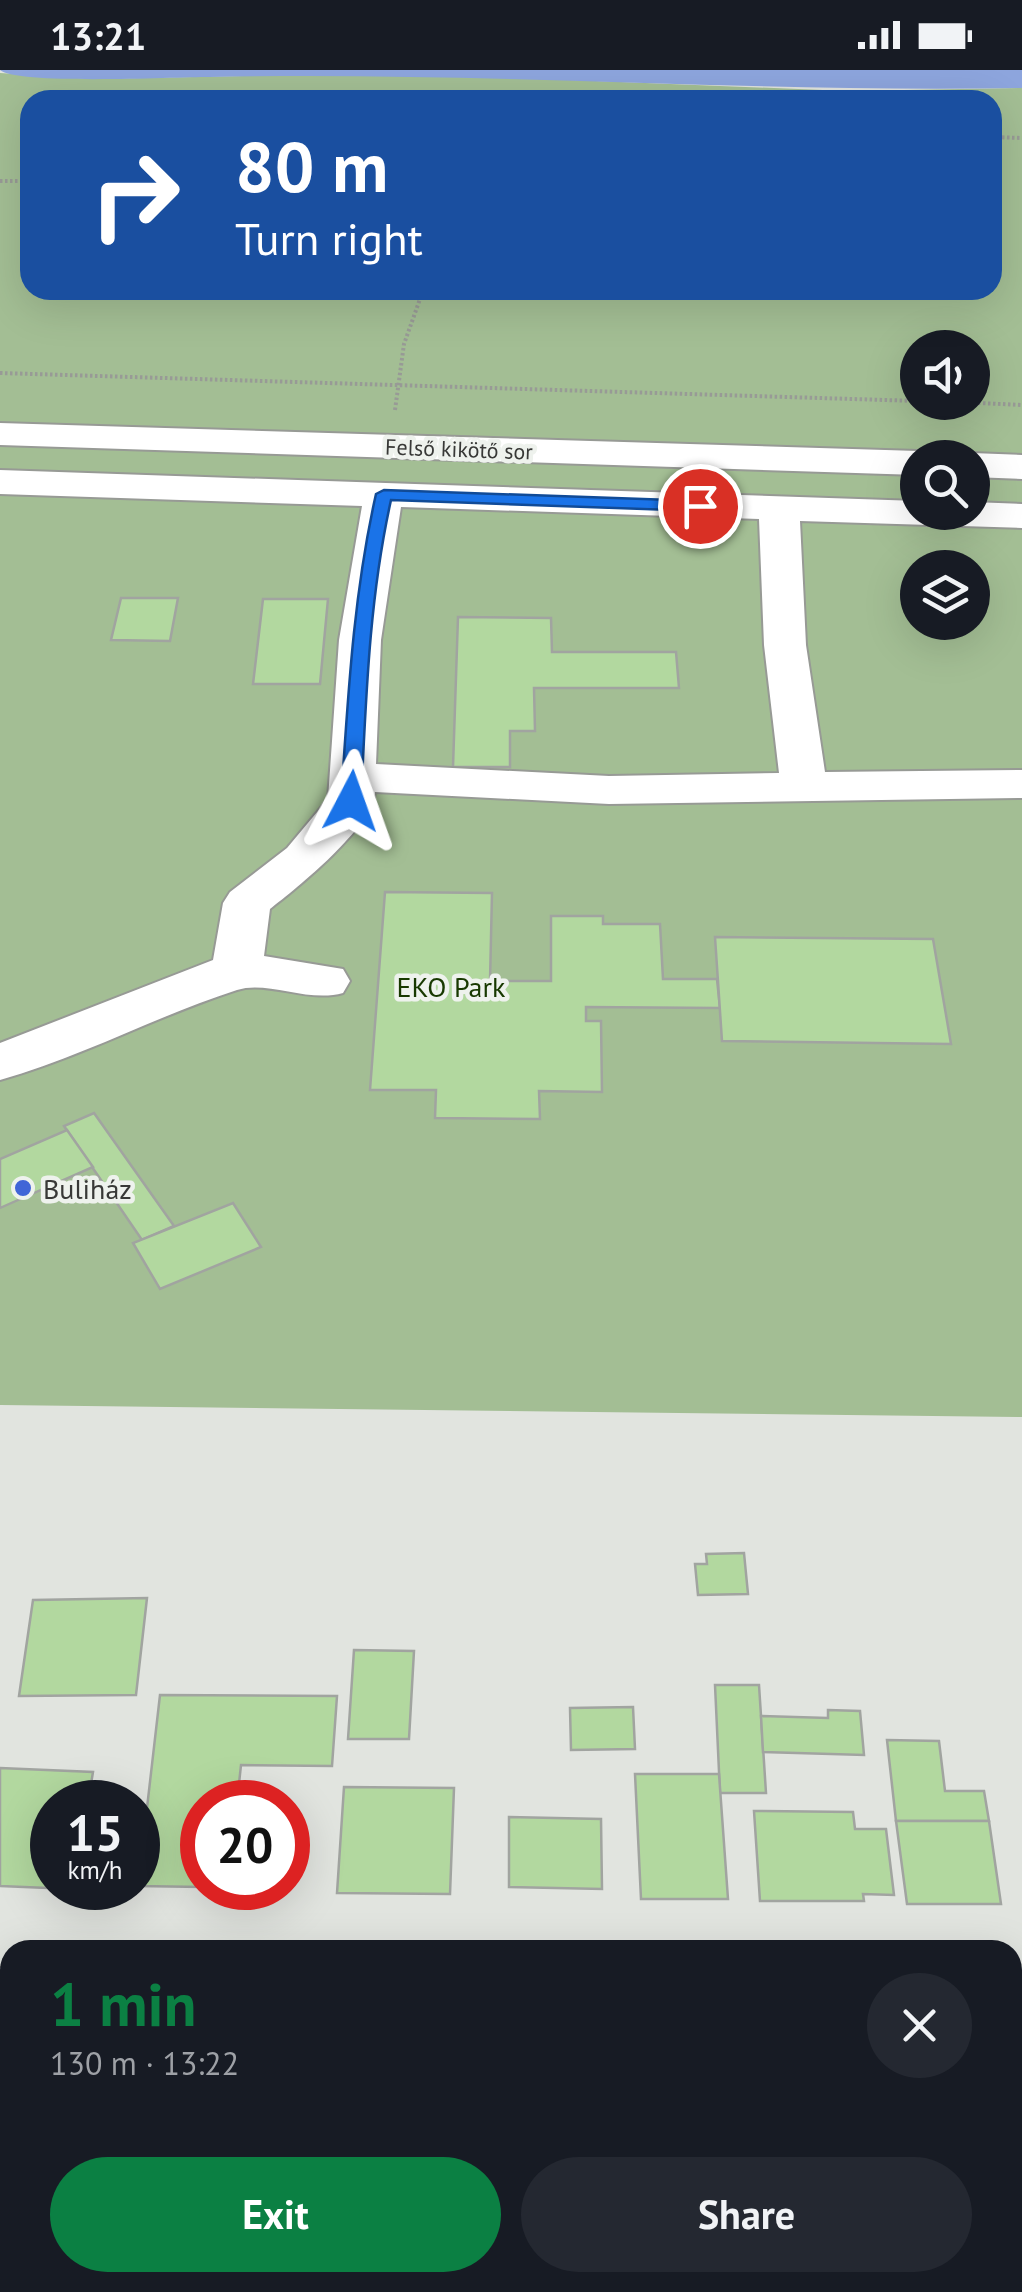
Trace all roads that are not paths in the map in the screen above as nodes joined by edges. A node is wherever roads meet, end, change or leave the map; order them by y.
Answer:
1 (0, 434) edge
2 (900, 462) edge
3 (990, 466) edge
4 (1022, 467) edge
5 (0, 482) edge
6 (384, 494) junction
7 (779, 508) junction
8 (1022, 516) edge
9 (353, 777) junction
10 (1022, 784) edge
11 (804, 787) junction
12 (237, 970) junction
13 (325, 981) dead end
14 (0, 1062) edge

1 - 2 street, Felső kikötő sor
3 - 4 street
5 - 6 street
6 - 7 street
6 - 9 street
7 - 8 street
7 - 11 street
9 - 11 street
9 - 12 street
10 - 11 street
12 - 13 street
12 - 14 street

